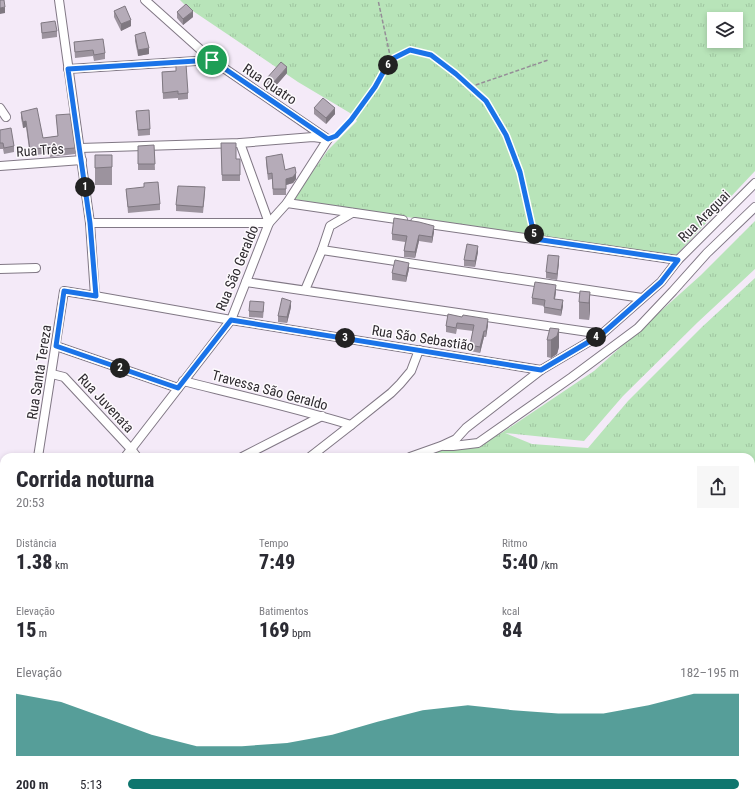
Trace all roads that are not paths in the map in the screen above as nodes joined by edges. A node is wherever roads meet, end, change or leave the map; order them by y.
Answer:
1 (59, 0) edge
2 (146, 0) edge
3 (212, 60) junction
4 (68, 69) junction
5 (0, 108) edge
6 (6, 117) dead end
7 (328, 139) junction
8 (240, 143) junction
9 (80, 148) junction
10 (82, 160) junction
11 (0, 166) edge
12 (755, 183) edge
13 (288, 203) junction
14 (755, 207) edge
15 (352, 213) junction
16 (90, 223) junction
17 (269, 223) junction
18 (322, 250) junction
19 (678, 260) junction
20 (36, 268) dead end
21 (0, 269) edge
22 (246, 282) junction
23 (305, 290) junction
24 (64, 291) joint
25 (96, 296) junction
26 (642, 298) junction
27 (231, 320) junction
28 (602, 334) junction
29 (56, 346) junction
30 (419, 350) junction
31 (541, 370) junction
32 (52, 374) junction
33 (183, 381) junction
34 (178, 388) junction
35 (322, 416) junction
36 (351, 426) junction
37 (442, 446) junction
38 (131, 449) junction
39 (39, 453) edge
40 (128, 453) edge
41 (134, 453) edge
42 (250, 453) edge
43 (315, 453) edge
44 (422, 453) edge

1 - 4 street
2 - 3 street, Rua Quatro
3 - 4 street
3 - 7 street, Rua Quatro
4 - 9 street
5 - 6 street
7 - 8 street
7 - 13 street, Rua São Geraldo
8 - 9 street
8 - 17 street
9 - 10 street
10 - 11 street, Rua Três
10 - 16 street
12 - 19 street, Rua Araguai
13 - 15 street
13 - 17 street, Rua São Geraldo
14 - 37 street
15 - 18 street
15 - 19 street
16 - 17 street
16 - 25 street
17 - 22 street, Rua São Geraldo
18 - 23 street
18 - 26 street
19 - 26 street, Rua Araguai
20 - 21 street
22 - 23 street
22 - 27 street, Rua São Geraldo
23 - 28 street
24 - 25 street, Rua São Sebastião
24 - 29 street, Rua Santa Tereza
25 - 27 street, Rua São Sebastião
26 - 28 street, Rua Araguai
27 - 30 street, Rua São Sebastião
27 - 33 street, Rua São Geraldo
28 - 31 street, Rua Araguai
29 - 32 street, Rua Santa Tereza
29 - 34 street
30 - 31 street, Rua São Sebastião
30 - 36 street
31 - 37 street, Rua Araguai
32 - 38 street, Rua Juvenata
32 - 39 street, Rua Santa Tereza
33 - 34 street, Rua São Geraldo
33 - 35 street, Travessa São Geraldo
34 - 38 street, Rua São Geraldo
35 - 36 street, Travessa São Geraldo
35 - 42 street
36 - 43 street
37 - 44 street
38 - 40 street, Rua São Geraldo
38 - 41 street, Rua Juvenata

